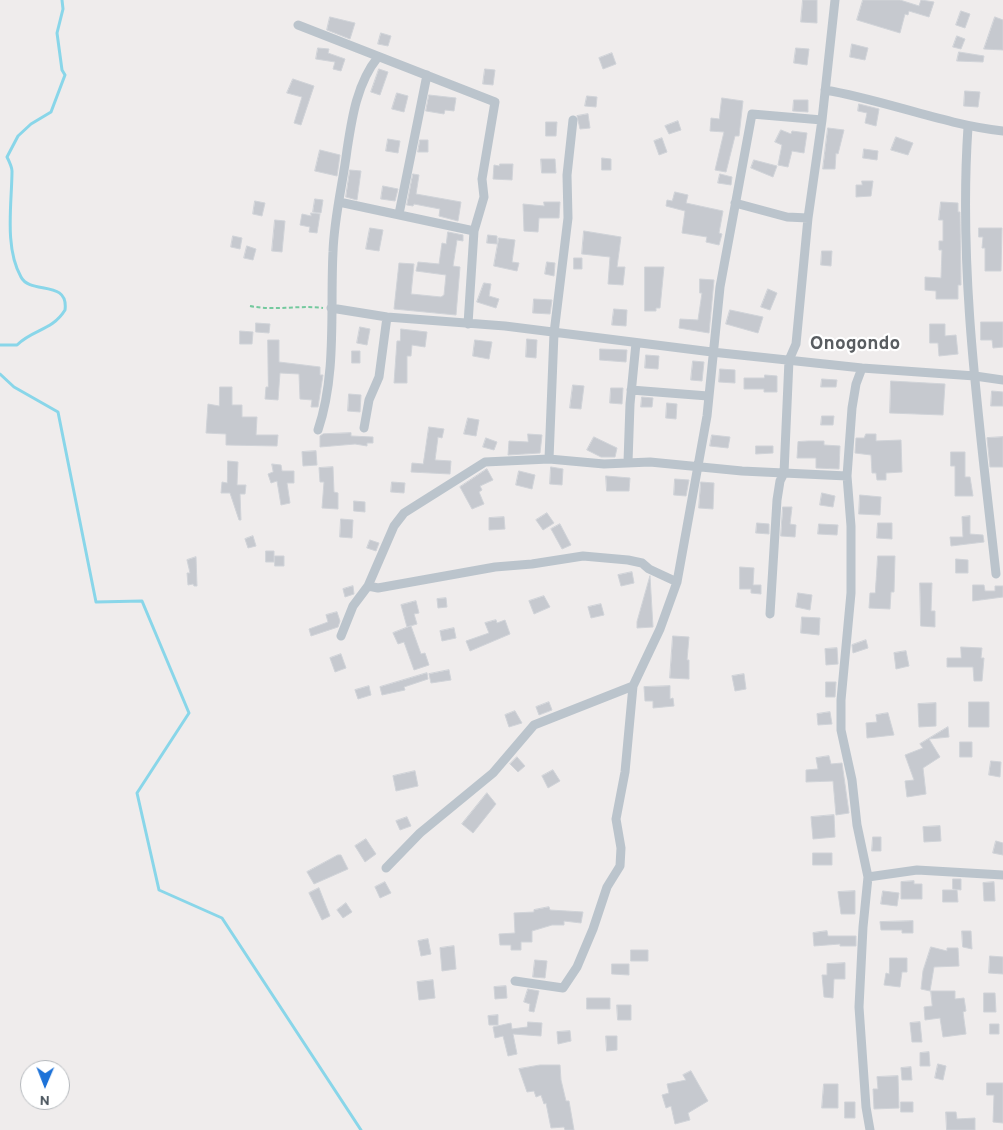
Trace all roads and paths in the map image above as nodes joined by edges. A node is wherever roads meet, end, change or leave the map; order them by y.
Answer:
1 (835, 0) edge
2 (298, 25) dead end
3 (378, 57) junction
4 (427, 75) junction
5 (825, 90) junction
6 (573, 120) dead end
7 (822, 120) junction
8 (968, 127) junction
9 (1003, 131) edge
10 (339, 202) junction
11 (735, 203) junction
12 (399, 214) junction
13 (808, 218) junction
14 (474, 231) junction
15 (250, 306) dead end
16 (331, 308) junction
17 (387, 317) junction
18 (468, 324) junction
19 (554, 334) junction
20 (636, 343) junction
21 (712, 352) junction
22 (789, 360) junction
23 (862, 368) junction
24 (975, 376) junction
25 (1003, 380) edge
26 (631, 390) junction
27 (708, 396) junction
28 (364, 428) dead end
29 (318, 430) dead end
30 (549, 459) junction
31 (628, 462) junction
32 (698, 466) junction
33 (784, 473) junction
34 (848, 476) junction
35 (996, 574) dead end
36 (677, 582) junction
37 (368, 586) junction
38 (770, 614) dead end
39 (341, 636) dead end
40 (633, 686) junction
41 (386, 868) dead end
42 (1003, 875) edge
43 (868, 877) junction
44 (515, 981) dead end
45 (870, 1130) edge

1 - 5 street
2 - 3 street
3 - 4 street
3 - 10 street
4 - 12 street
4 - 14 street
5 - 7 street
5 - 8 street
6 - 19 street
7 - 11 street
7 - 13 street
8 - 9 street
8 - 24 street
10 - 12 street
10 - 16 street
11 - 13 street
11 - 21 street
12 - 14 street
13 - 22 street
14 - 18 street
15 - 16 path
16 - 17 street
16 - 29 street
17 - 18 street
17 - 28 street
18 - 19 street
19 - 20 street
19 - 30 street
20 - 21 street
20 - 26 street
21 - 22 street
21 - 27 street
22 - 23 street
22 - 33 street
23 - 24 street
23 - 34 street
24 - 25 street
24 - 35 street
26 - 27 street
26 - 31 street
27 - 32 street
30 - 31 street
30 - 37 street
31 - 32 street
32 - 33 street
32 - 36 street
33 - 34 street
33 - 38 street
34 - 43 street
36 - 37 street
36 - 40 street
37 - 39 street
40 - 41 street
40 - 44 street
42 - 43 street
43 - 45 street

